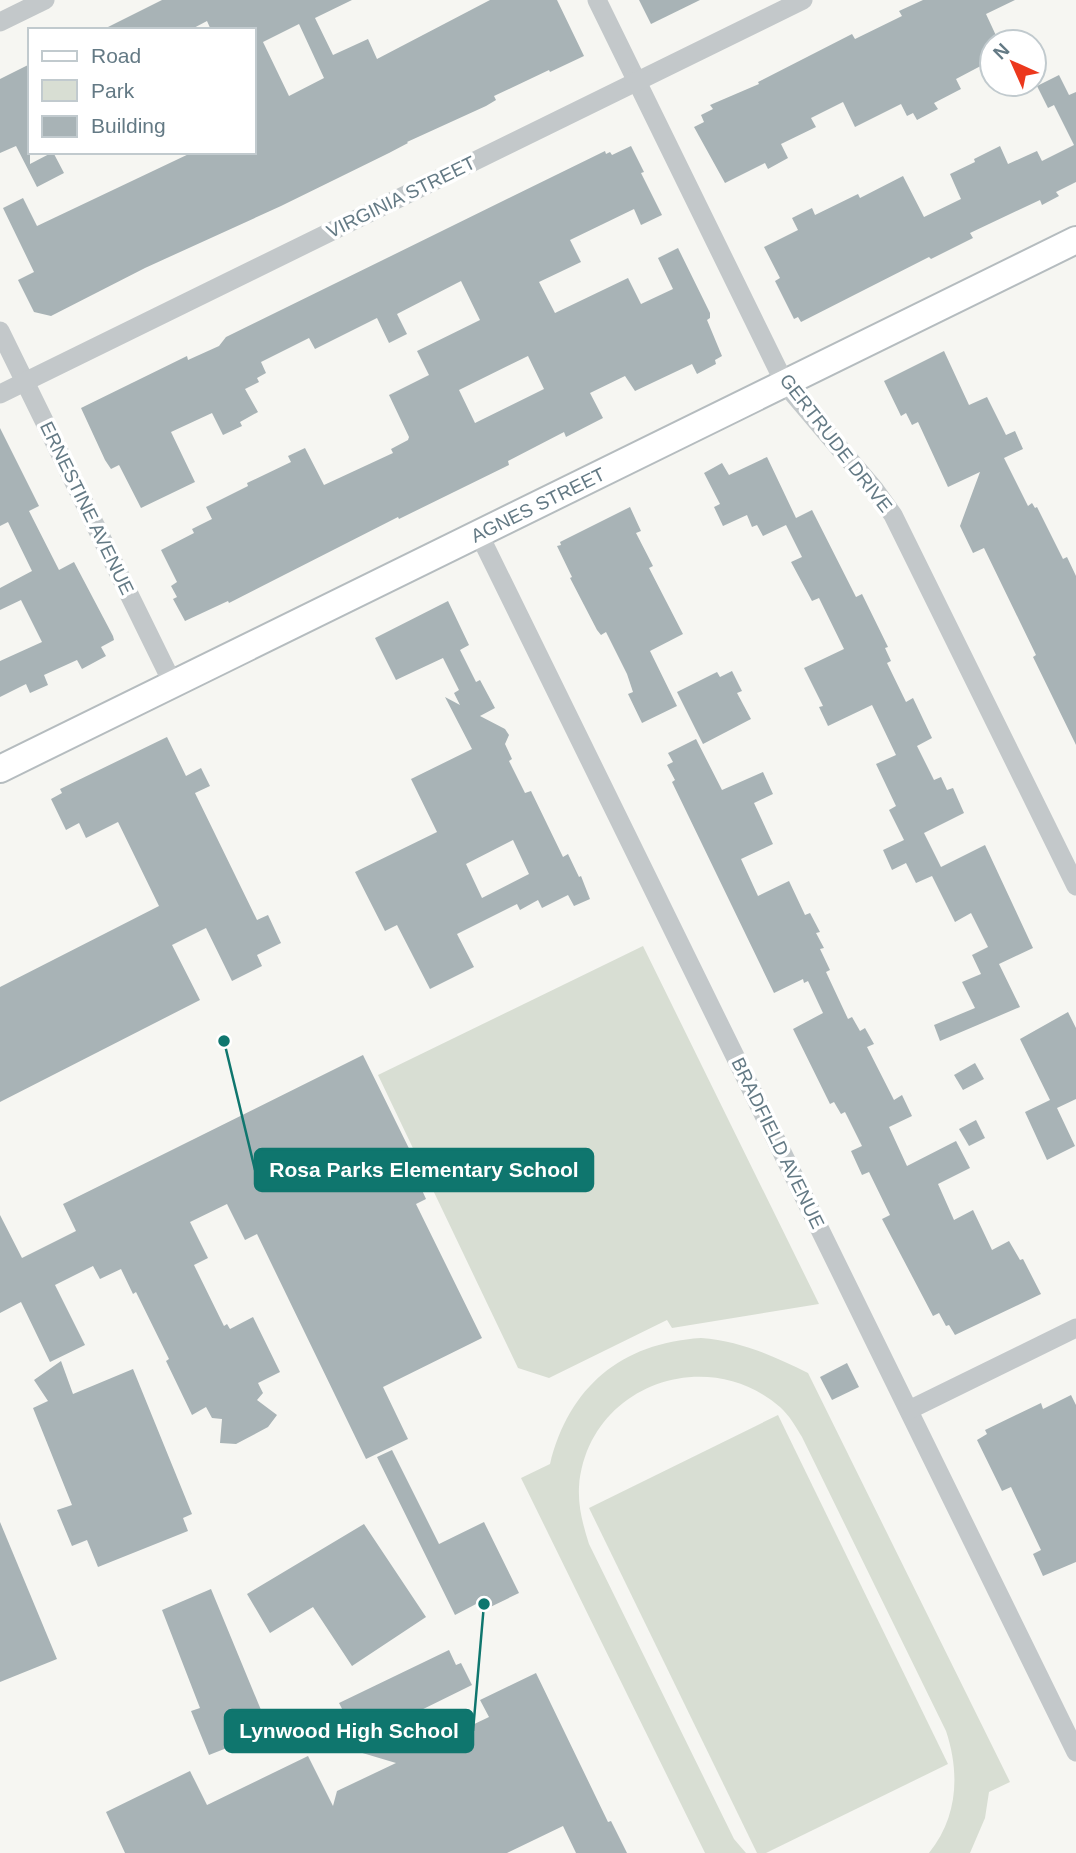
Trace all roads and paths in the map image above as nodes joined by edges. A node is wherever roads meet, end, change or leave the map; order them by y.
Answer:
1 (45, 0) edge
2 (597, 0) edge
3 (803, 0) edge
4 (0, 22) edge
5 (636, 81) junction
6 (1076, 240) edge
7 (0, 331) edge
8 (25, 382) junction
9 (785, 384) junction
10 (0, 394) edge
11 (479, 534) junction
12 (173, 684) junction
13 (0, 769) edge
14 (1076, 886) edge
15 (1076, 1328) edge
16 (909, 1410) junction
17 (1076, 1752) edge

1 - 4 street
2 - 5 street, GERTRUDE DRIVE
3 - 5 street, VIRGINIA STREET
5 - 8 street, VIRGINIA STREET
5 - 9 street, GERTRUDE DRIVE
6 - 9 street, AGNES STREET
7 - 8 street, ERNESTINE AVENUE
8 - 10 street, VIRGINIA STREET
8 - 12 street, ERNESTINE AVENUE
9 - 11 street, AGNES STREET
9 - 14 street, GERTRUDE DRIVE
11 - 12 street, AGNES STREET
11 - 16 street, BRADFIELD AVENUE
12 - 13 street, AGNES STREET
15 - 16 street
16 - 17 street, BRADFIELD AVENUE

